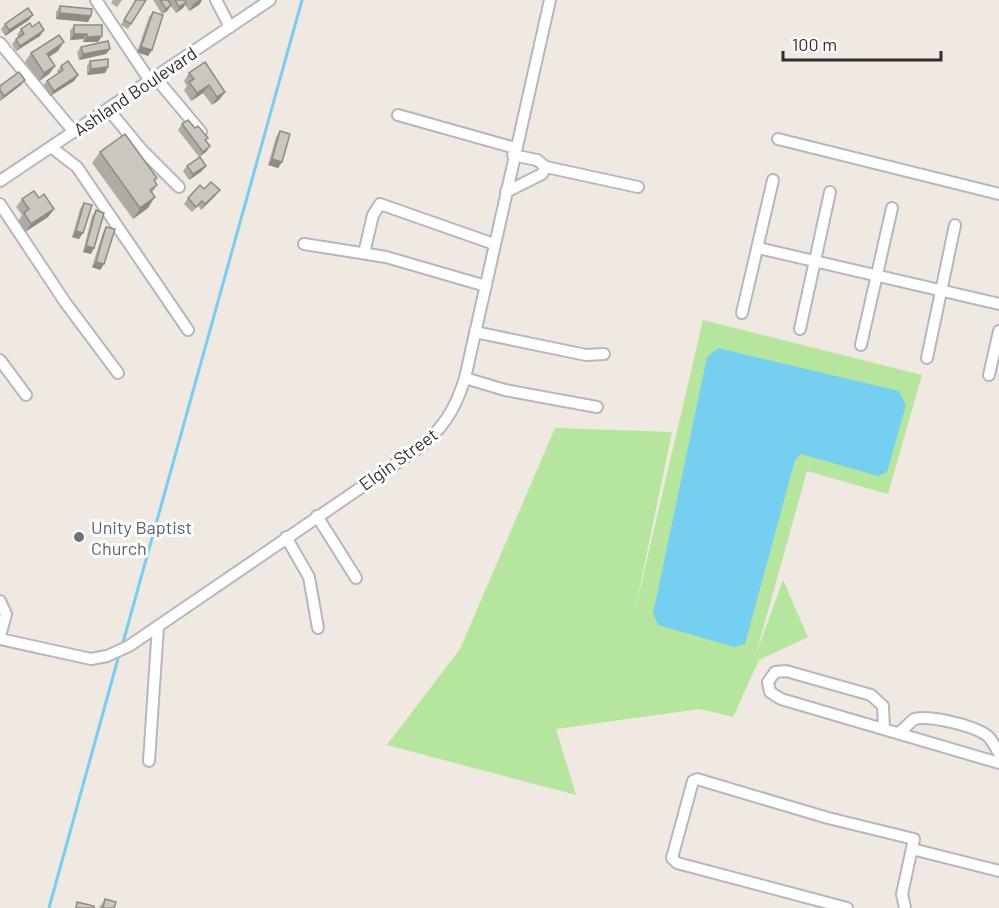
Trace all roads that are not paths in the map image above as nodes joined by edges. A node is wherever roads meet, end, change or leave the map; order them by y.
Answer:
1 (96, 0) edge
2 (216, 0) edge
3 (270, 0) edge
4 (550, 0) edge
5 (230, 27) junction
6 (0, 43) edge
7 (152, 79) junction
8 (108, 109) junction
9 (398, 115) dead end
10 (74, 132) junction
11 (201, 132) edge
12 (778, 139) dead end
13 (51, 147) junction
14 (514, 152) junction
15 (546, 168) junction
16 (773, 180) dead end
17 (0, 181) edge
18 (179, 187) dead end
19 (638, 187) dead end
20 (506, 192) junction
21 (830, 192) dead end
22 (999, 194) edge
23 (0, 204) edge
24 (892, 208) dead end
25 (956, 225) dead end
26 (304, 244) dead end
27 (495, 244) junction
28 (758, 248) junction
29 (364, 253) junction
30 (816, 262) junction
31 (877, 276) junction
32 (486, 286) junction
33 (942, 291) junction
34 (999, 304) edge
35 (742, 313) dead end
36 (188, 330) dead end
37 (800, 330) dead end
38 (999, 331) edge
39 (475, 332) junction
40 (861, 345) dead end
41 (604, 354) dead end
42 (927, 358) dead end
43 (0, 360) edge
44 (118, 373) dead end
45 (989, 375) dead end
46 (465, 378) junction
47 (26, 395) dead end
48 (597, 407) dead end
49 (317, 516) junction
50 (286, 537) junction
51 (356, 578) dead end
52 (0, 601) edge
53 (158, 626) junction
54 (318, 628) dead end
55 (0, 637) edge
56 (884, 729) junction
57 (899, 733) junction
58 (999, 753) edge
59 (148, 761) dead end
60 (999, 763) edge
61 (913, 844) junction
62 (999, 871) edge
63 (847, 908) edge
64 (905, 908) edge

1 - 7 street
2 - 5 street
3 - 5 street, Ashland Boulevard
4 - 14 street, Elgin Street
5 - 7 street, Ashland Boulevard
6 - 10 street
7 - 8 street, Ashland Boulevard
7 - 11 street
8 - 10 street, Ashland Boulevard
8 - 18 street
9 - 14 street
10 - 13 street, Ashland Boulevard
12 - 22 street
13 - 17 street, Ashland Boulevard
13 - 36 street
14 - 15 street
14 - 20 street, Elgin Street
15 - 19 street
15 - 20 street
16 - 28 street
20 - 27 street, Elgin Street
21 - 30 street
23 - 44 street
24 - 31 street
25 - 33 street
26 - 29 street
27 - 29 street
27 - 32 street, Elgin Street
28 - 30 street
28 - 35 street
29 - 32 street
30 - 31 street
30 - 37 street
31 - 33 street
31 - 40 street
32 - 39 street, Elgin Street
33 - 34 street
33 - 42 street
38 - 45 street
39 - 41 street
39 - 46 street, Elgin Street
43 - 47 street
46 - 48 street
46 - 49 street, Elgin Street
49 - 50 street, Elgin Street
49 - 51 street
50 - 53 street, Elgin Street
50 - 54 street
52 - 55 street
53 - 55 street, Elgin Street
53 - 59 street
56 - 56 street
56 - 57 street
57 - 58 street
57 - 60 street
61 - 62 street
61 - 63 street
61 - 64 street

